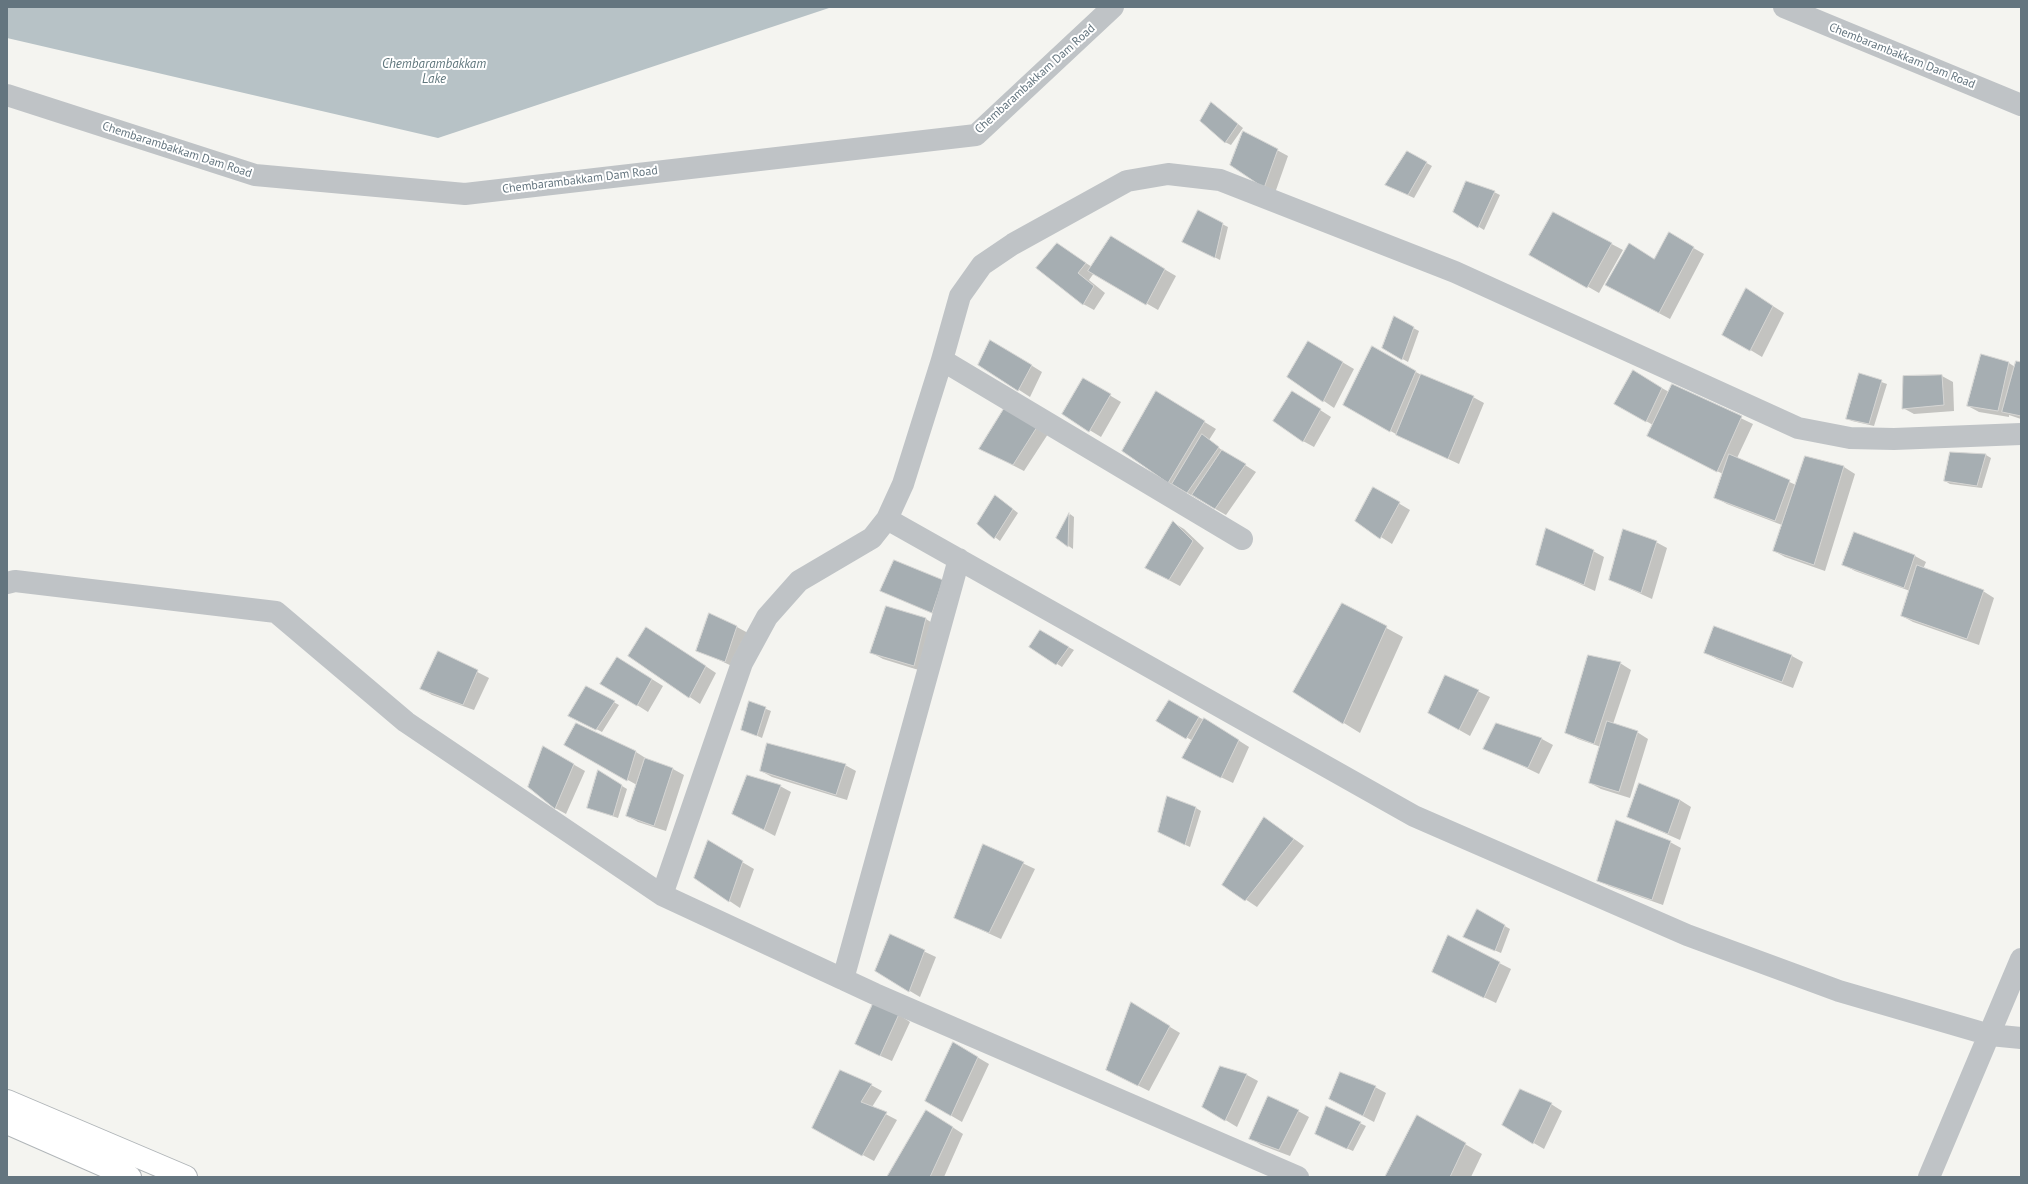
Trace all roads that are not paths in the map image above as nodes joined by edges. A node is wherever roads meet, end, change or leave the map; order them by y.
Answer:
1 (1114, 7) edge
2 (1784, 7) edge
3 (7, 95) edge
4 (2021, 105) edge
5 (942, 360) junction
6 (2021, 434) edge
7 (888, 519) junction
8 (1242, 539) dead end
9 (959, 559) junction
10 (7, 583) edge
11 (662, 895) junction
12 (2021, 959) edge
13 (843, 979) junction
14 (1990, 1035) junction
15 (2021, 1038) edge
16 (7, 1101) edge
17 (7, 1123) edge
18 (130, 1177) edge
19 (186, 1177) edge
20 (1298, 1177) edge
21 (1929, 1177) edge

1 - 3 street, Chembarambakkam Dam Road
2 - 4 street, Chembarambakkam Dam Road
5 - 6 street
5 - 7 street
5 - 8 street
7 - 9 street
7 - 11 street
9 - 13 street
9 - 14 street
10 - 11 street
11 - 13 street
12 - 14 street
13 - 20 street
14 - 15 street
14 - 21 street
16 - 19 main road
17 - 18 main road

